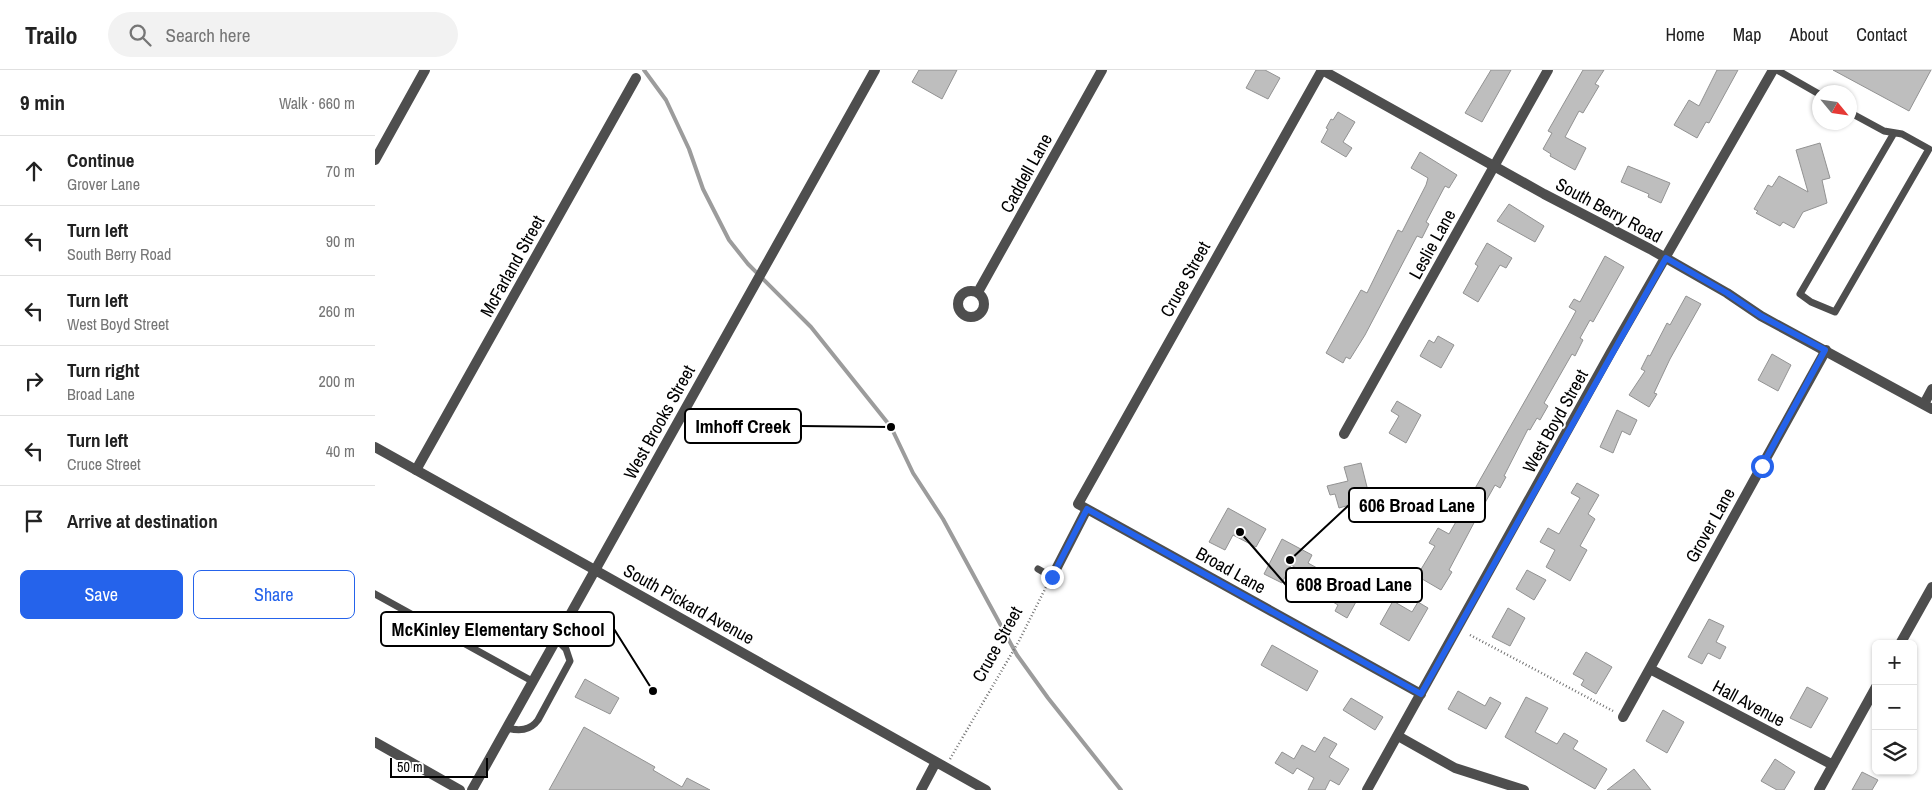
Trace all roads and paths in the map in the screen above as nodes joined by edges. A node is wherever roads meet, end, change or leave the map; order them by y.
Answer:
1 (425, 70) edge
2 (875, 70) edge
3 (1102, 70) edge
4 (1322, 70) edge
5 (1548, 70) edge
6 (1773, 70) edge
7 (1777, 70) edge
8 (636, 78) dead end
9 (1812, 90) edge
10 (1857, 116) edge
11 (1894, 133) junction
12 (375, 160) edge
13 (1494, 166) junction
14 (1666, 258) junction
15 (978, 292) dead end
16 (1825, 350) junction
17 (1932, 389) edge
18 (1928, 407) edge
19 (1344, 434) dead end
20 (375, 447) edge
21 (416, 470) junction
22 (1083, 507) junction
23 (1038, 569) dead end
24 (595, 570) junction
25 (1052, 577) junction
26 (1932, 587) edge
27 (375, 594) edge
28 (1470, 635) dead end
29 (556, 639) junction
30 (1902, 640) edge
31 (1650, 669) junction
32 (532, 681) junction
33 (1421, 694) junction
34 (1872, 694) edge
35 (1623, 717) joint
36 (506, 728) junction
37 (1398, 736) junction
38 (375, 742) edge
39 (936, 762) junction
40 (1833, 765) junction
41 (946, 768) junction
42 (460, 790) edge
43 (472, 790) edge
44 (921, 790) edge
45 (986, 790) edge
46 (1367, 790) edge
47 (1524, 790) edge
48 (1819, 790) edge

1 - 12 street
2 - 24 street, West Brooks Street
3 - 15 street, Caddell Lane
4 - 13 street, South Berry Road
4 - 22 street, Cruce Street
5 - 13 street, Leslie Lane
6 - 14 street, West Boyd Street
7 - 9 lane
8 - 21 street, McFarland Street
10 - 11 lane
11 - 11 lane
13 - 14 street, South Berry Road
13 - 19 street, Leslie Lane
14 - 16 street, South Berry Road
14 - 33 street, West Boyd Street
16 - 18 street, South Berry Road
16 - 31 street, Grover Lane
17 - 18 street
20 - 21 street, South Pickard Avenue
21 - 24 street, South Pickard Avenue
22 - 25 street, Cruce Street
22 - 33 street, Broad Lane
23 - 25 lane
24 - 29 street, West Brooks Street
24 - 39 street, South Pickard Avenue
25 - 41 path, Cruce Street
26 - 30 street
27 - 32 lane
28 - 35 path
29 - 32 street, West Brooks Street
29 - 36 lane
31 - 35 street, Grover Lane
31 - 40 street, Hall Avenue
32 - 36 street, West Brooks Street
33 - 37 street, West Boyd Street
34 - 40 street
36 - 43 street, West Brooks Street
37 - 46 street, West Boyd Street
37 - 47 street
38 - 42 street
39 - 41 street, South Pickard Avenue
39 - 44 street
40 - 48 street
41 - 45 street, South Pickard Avenue

